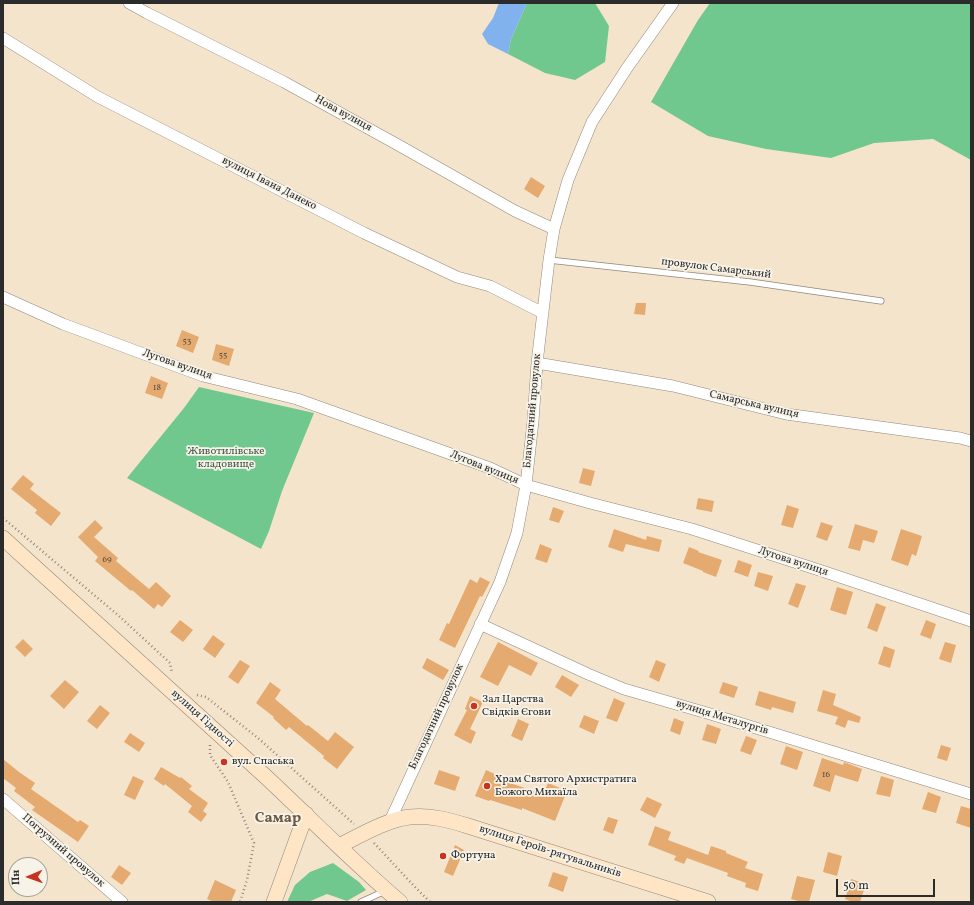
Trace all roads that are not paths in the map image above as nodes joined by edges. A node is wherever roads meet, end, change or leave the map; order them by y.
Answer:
1 (129, 3) edge
2 (673, 3) edge
3 (3, 38) edge
4 (554, 229) junction
5 (549, 260) junction
6 (3, 296) edge
7 (881, 301) dead end
8 (543, 313) junction
9 (537, 364) junction
10 (971, 441) edge
11 (526, 485) junction
12 (3, 538) edge
13 (971, 621) edge
14 (480, 624) junction
15 (971, 794) edge
16 (3, 800) edge
17 (306, 814) junction
18 (389, 822) junction
19 (339, 846) junction
20 (387, 890) junction
21 (122, 902) edge
22 (274, 902) edge
23 (361, 902) edge
24 (400, 902) edge
25 (708, 902) edge

1 - 4 street, Нова вулиця
2 - 4 street, Благодатний провулок
3 - 8 street, вулиця Івана Данеко
4 - 5 street, Благодатний провулок
5 - 7 lane, провулок Самарський
5 - 8 street, Благодатний провулок
6 - 11 street, Лугова вулиця
8 - 9 street, Благодатний провулок
9 - 10 street, Самарська вулиця
9 - 11 street, Благодатний провулок
11 - 13 street, Лугова вулиця
11 - 14 street, Благодатний провулок
12 - 17 main road, вулиця Гідності
14 - 15 street, вулиця Металургів
14 - 18 street, Благодатний провулок
16 - 21 street, Погрузний провулок
17 - 19 main road, вулиця Гідності
17 - 22 main road
18 - 19 main road, вулиця Героїв-рятувальників
18 - 25 main road, вулиця Героїв-рятувальників
19 - 20 main road, вулиця Гідності
20 - 23 lane
20 - 24 main road, вулиця Гідності

